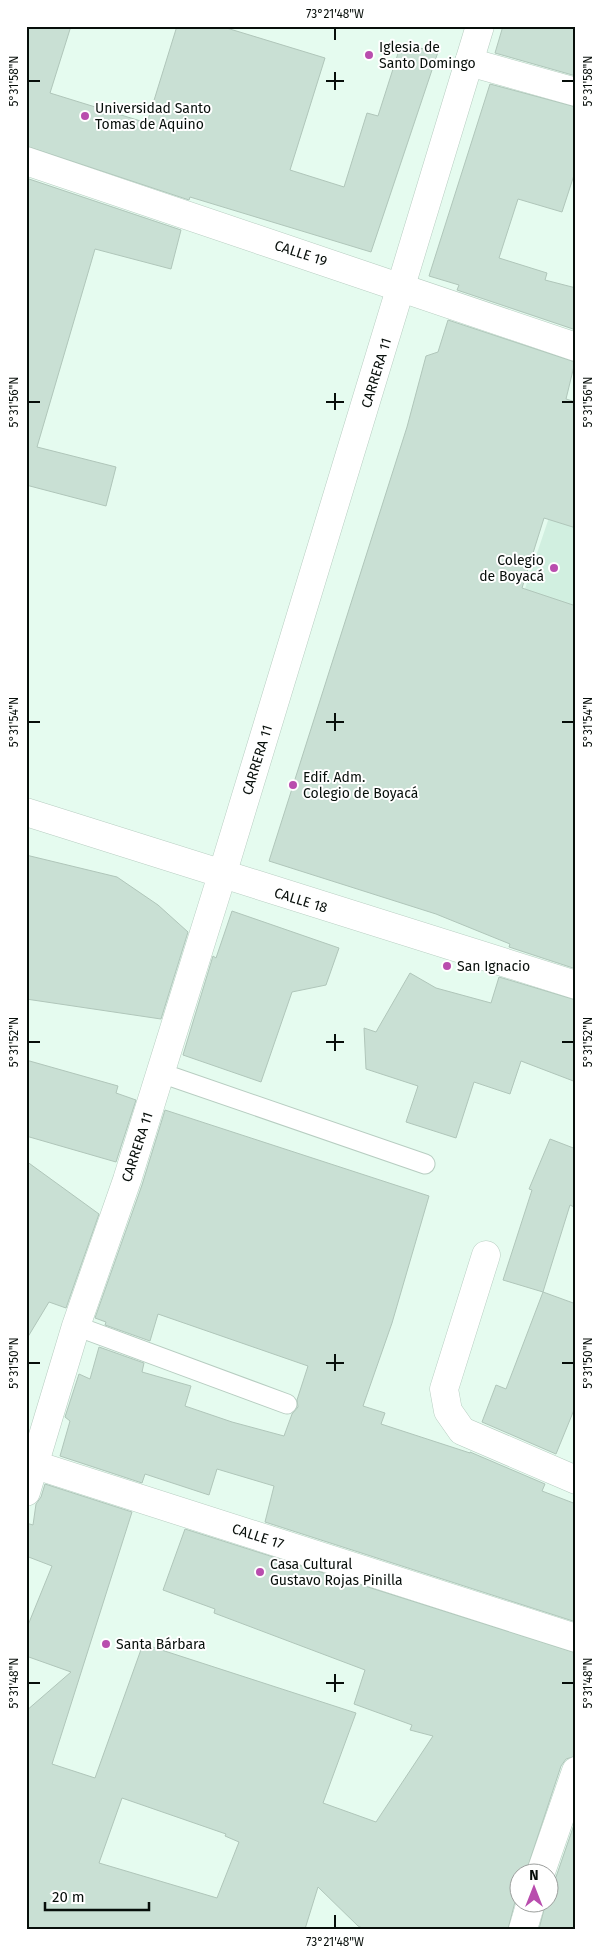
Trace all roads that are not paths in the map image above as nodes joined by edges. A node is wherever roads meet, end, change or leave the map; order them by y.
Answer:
1 (480, 26) edge
2 (469, 62) junction
3 (576, 92) edge
4 (26, 161) edge
5 (402, 287) junction
6 (576, 347) edge
7 (26, 812) edge
8 (222, 875) junction
9 (576, 985) edge
10 (161, 1074) junction
11 (425, 1164) dead end
12 (486, 1255) dead end
13 (76, 1326) junction
14 (287, 1404) dead end
15 (30, 1463) edge
16 (576, 1480) edge
17 (26, 1492) edge
18 (576, 1638) edge
19 (576, 1770) edge
20 (545, 1862) edge
21 (528, 1912) edge
22 (522, 1929) edge

1 - 2 street, CARRERA 11
2 - 3 street
2 - 5 street, CARRERA 11
4 - 5 street, CALLE 19
5 - 6 street, CALLE 19
5 - 8 street, CARRERA 11
7 - 8 street, CALLE 18
8 - 9 street, CALLE 18
8 - 10 street, CARRERA 11
10 - 11 lane
10 - 13 street, CARRERA 11
12 - 16 street
13 - 14 lane
13 - 15 street, CARRERA 11
15 - 17 street, CARRERA 11
15 - 18 street, CALLE 17
19 - 20 street
21 - 22 street

